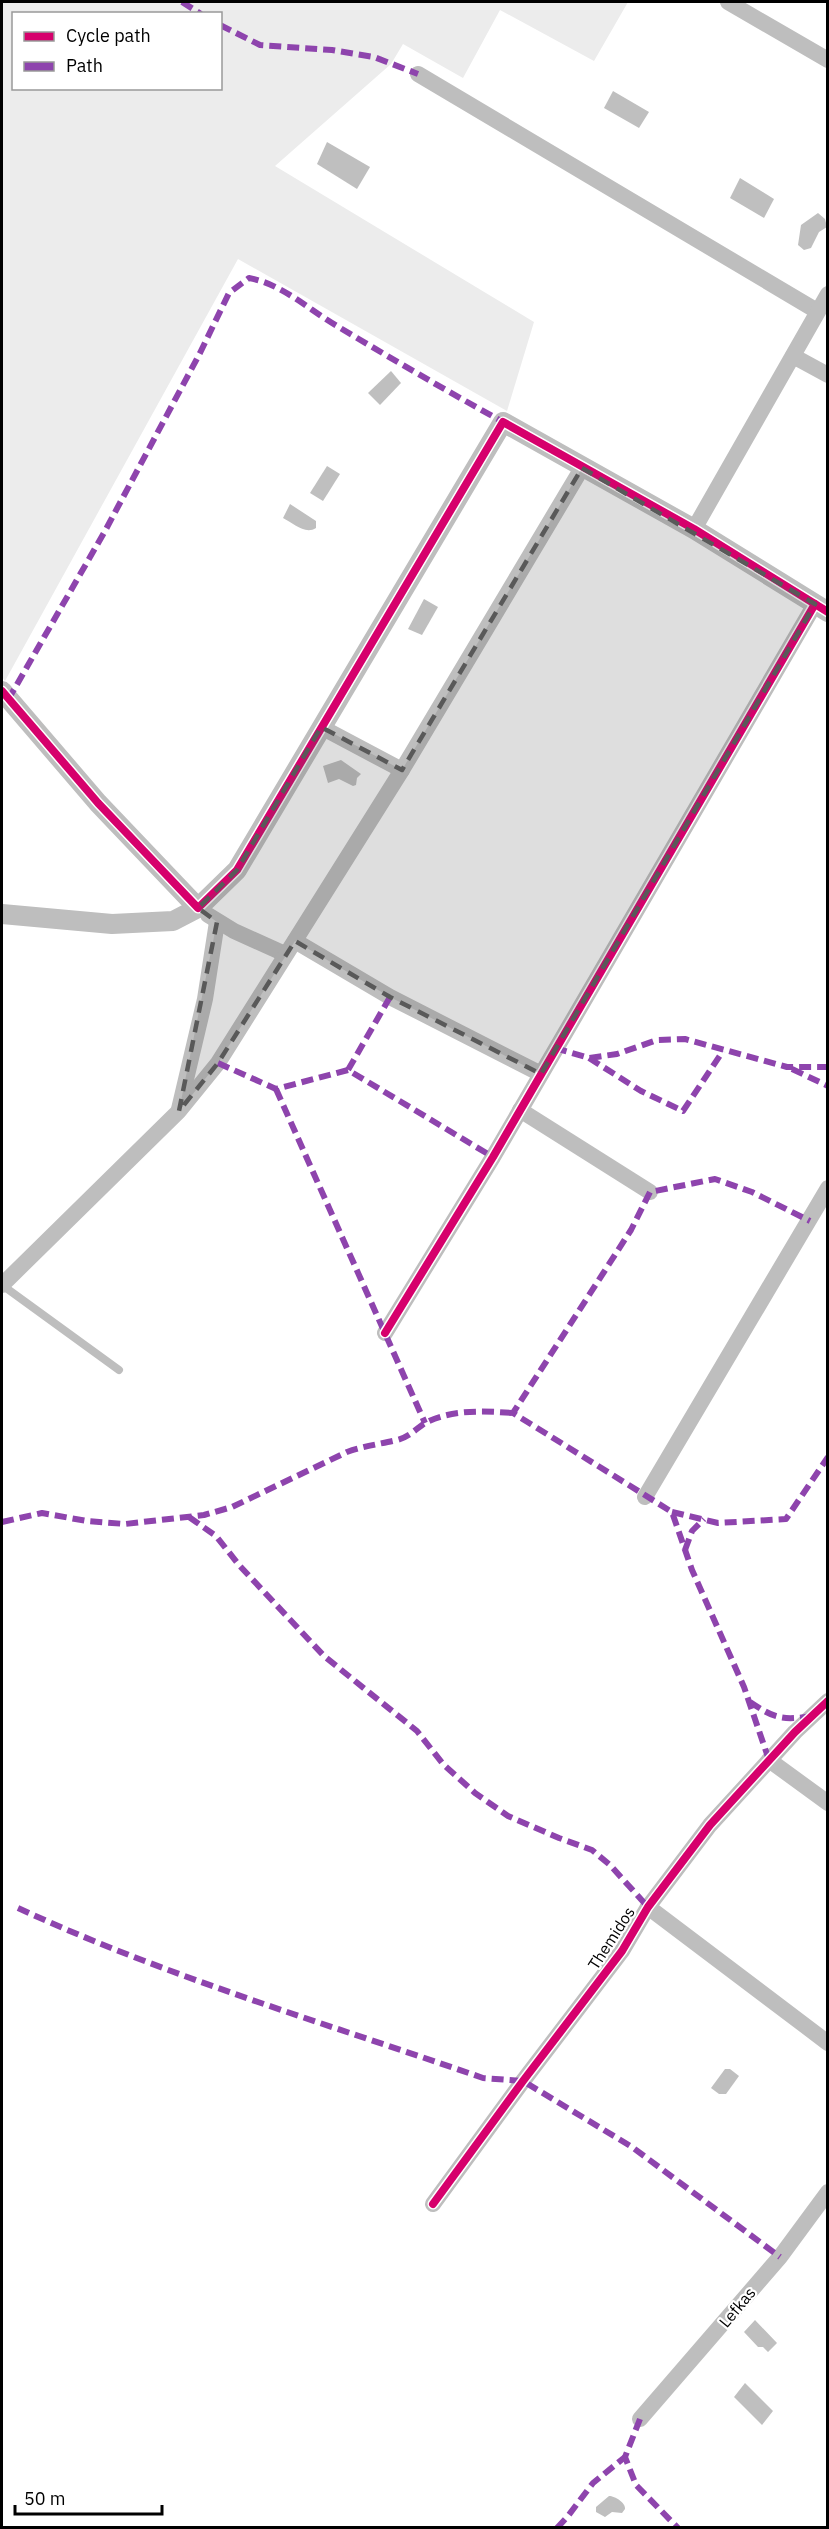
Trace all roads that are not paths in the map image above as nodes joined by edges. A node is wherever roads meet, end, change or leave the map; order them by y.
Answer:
1 (728, 2) edge
2 (828, 60) edge
3 (418, 74) dead end
4 (828, 294) edge
5 (817, 311) junction
6 (793, 356) junction
7 (828, 375) edge
8 (582, 468) junction
9 (694, 529) junction
10 (821, 608) edge
11 (2, 691) edge
12 (321, 727) junction
13 (402, 770) junction
14 (198, 908) junction
15 (2, 914) edge
16 (217, 922) junction
17 (290, 947) junction
18 (541, 1074) junction
19 (520, 1110) junction
20 (178, 1111) junction
21 (828, 1188) edge
22 (650, 1192) dead end
23 (2, 1285) edge
24 (386, 1332) dead end
25 (119, 1370) dead end
26 (645, 1497) dead end
27 (828, 1701) edge
28 (770, 1760) junction
29 (828, 1803) edge
30 (648, 1907) junction
31 (828, 2043) edge
32 (828, 2192) edge
33 (433, 2204) dead end
34 (640, 2419) dead end

1 - 2 street
3 - 5 street
4 - 5 street
5 - 6 street
6 - 7 street
6 - 9 street
8 - 9 street
8 - 12 street
8 - 13 street
9 - 10 street
10 - 18 street
11 - 14 street
12 - 13 street
12 - 14 street
13 - 17 street
14 - 15 street
14 - 16 street
16 - 17 street
16 - 20 street
17 - 18 street
17 - 20 street
18 - 19 street
19 - 22 street
19 - 24 street
20 - 23 street
21 - 26 street
23 - 25 lane
27 - 28 street, Themidos
28 - 29 street
28 - 30 street, Themidos
30 - 31 street
30 - 33 street, Themidos
32 - 34 street, Lefkas

